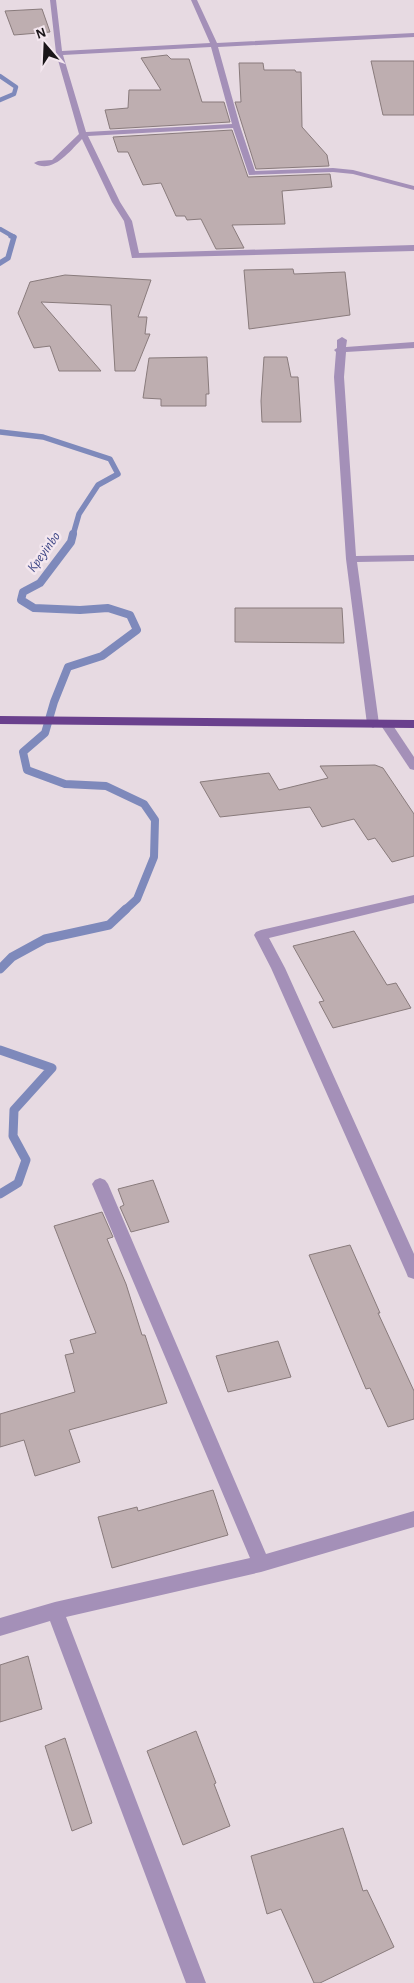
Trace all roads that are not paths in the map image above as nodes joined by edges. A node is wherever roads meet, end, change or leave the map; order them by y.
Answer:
1 (53, 0) edge
2 (194, 0) edge
3 (414, 35) edge
4 (214, 45) junction
5 (58, 53) junction
6 (236, 126) junction
7 (83, 134) junction
8 (38, 164) dead end
9 (414, 188) edge
10 (414, 248) edge
11 (414, 345) edge
12 (414, 558) edge
13 (350, 559) junction
14 (0, 720) edge
15 (373, 724) junction
16 (386, 724) junction
17 (414, 724) edge
18 (414, 766) edge
19 (414, 899) edge
20 (100, 1184) dead end
21 (414, 1272) edge
22 (414, 1519) edge
23 (261, 1564) junction
24 (55, 1611) junction
25 (0, 1627) edge
26 (196, 1983) edge

1 - 5 street
2 - 4 street
3 - 4 street
4 - 5 street
4 - 6 street
5 - 7 street
6 - 7 street
6 - 9 street
7 - 8 street
7 - 10 street
11 - 13 street
12 - 13 street
13 - 15 street
14 - 15 highway
15 - 16 highway
16 - 17 highway
16 - 18 street
19 - 21 street
20 - 23 street
22 - 23 street
23 - 24 street
24 - 25 street
24 - 26 street

